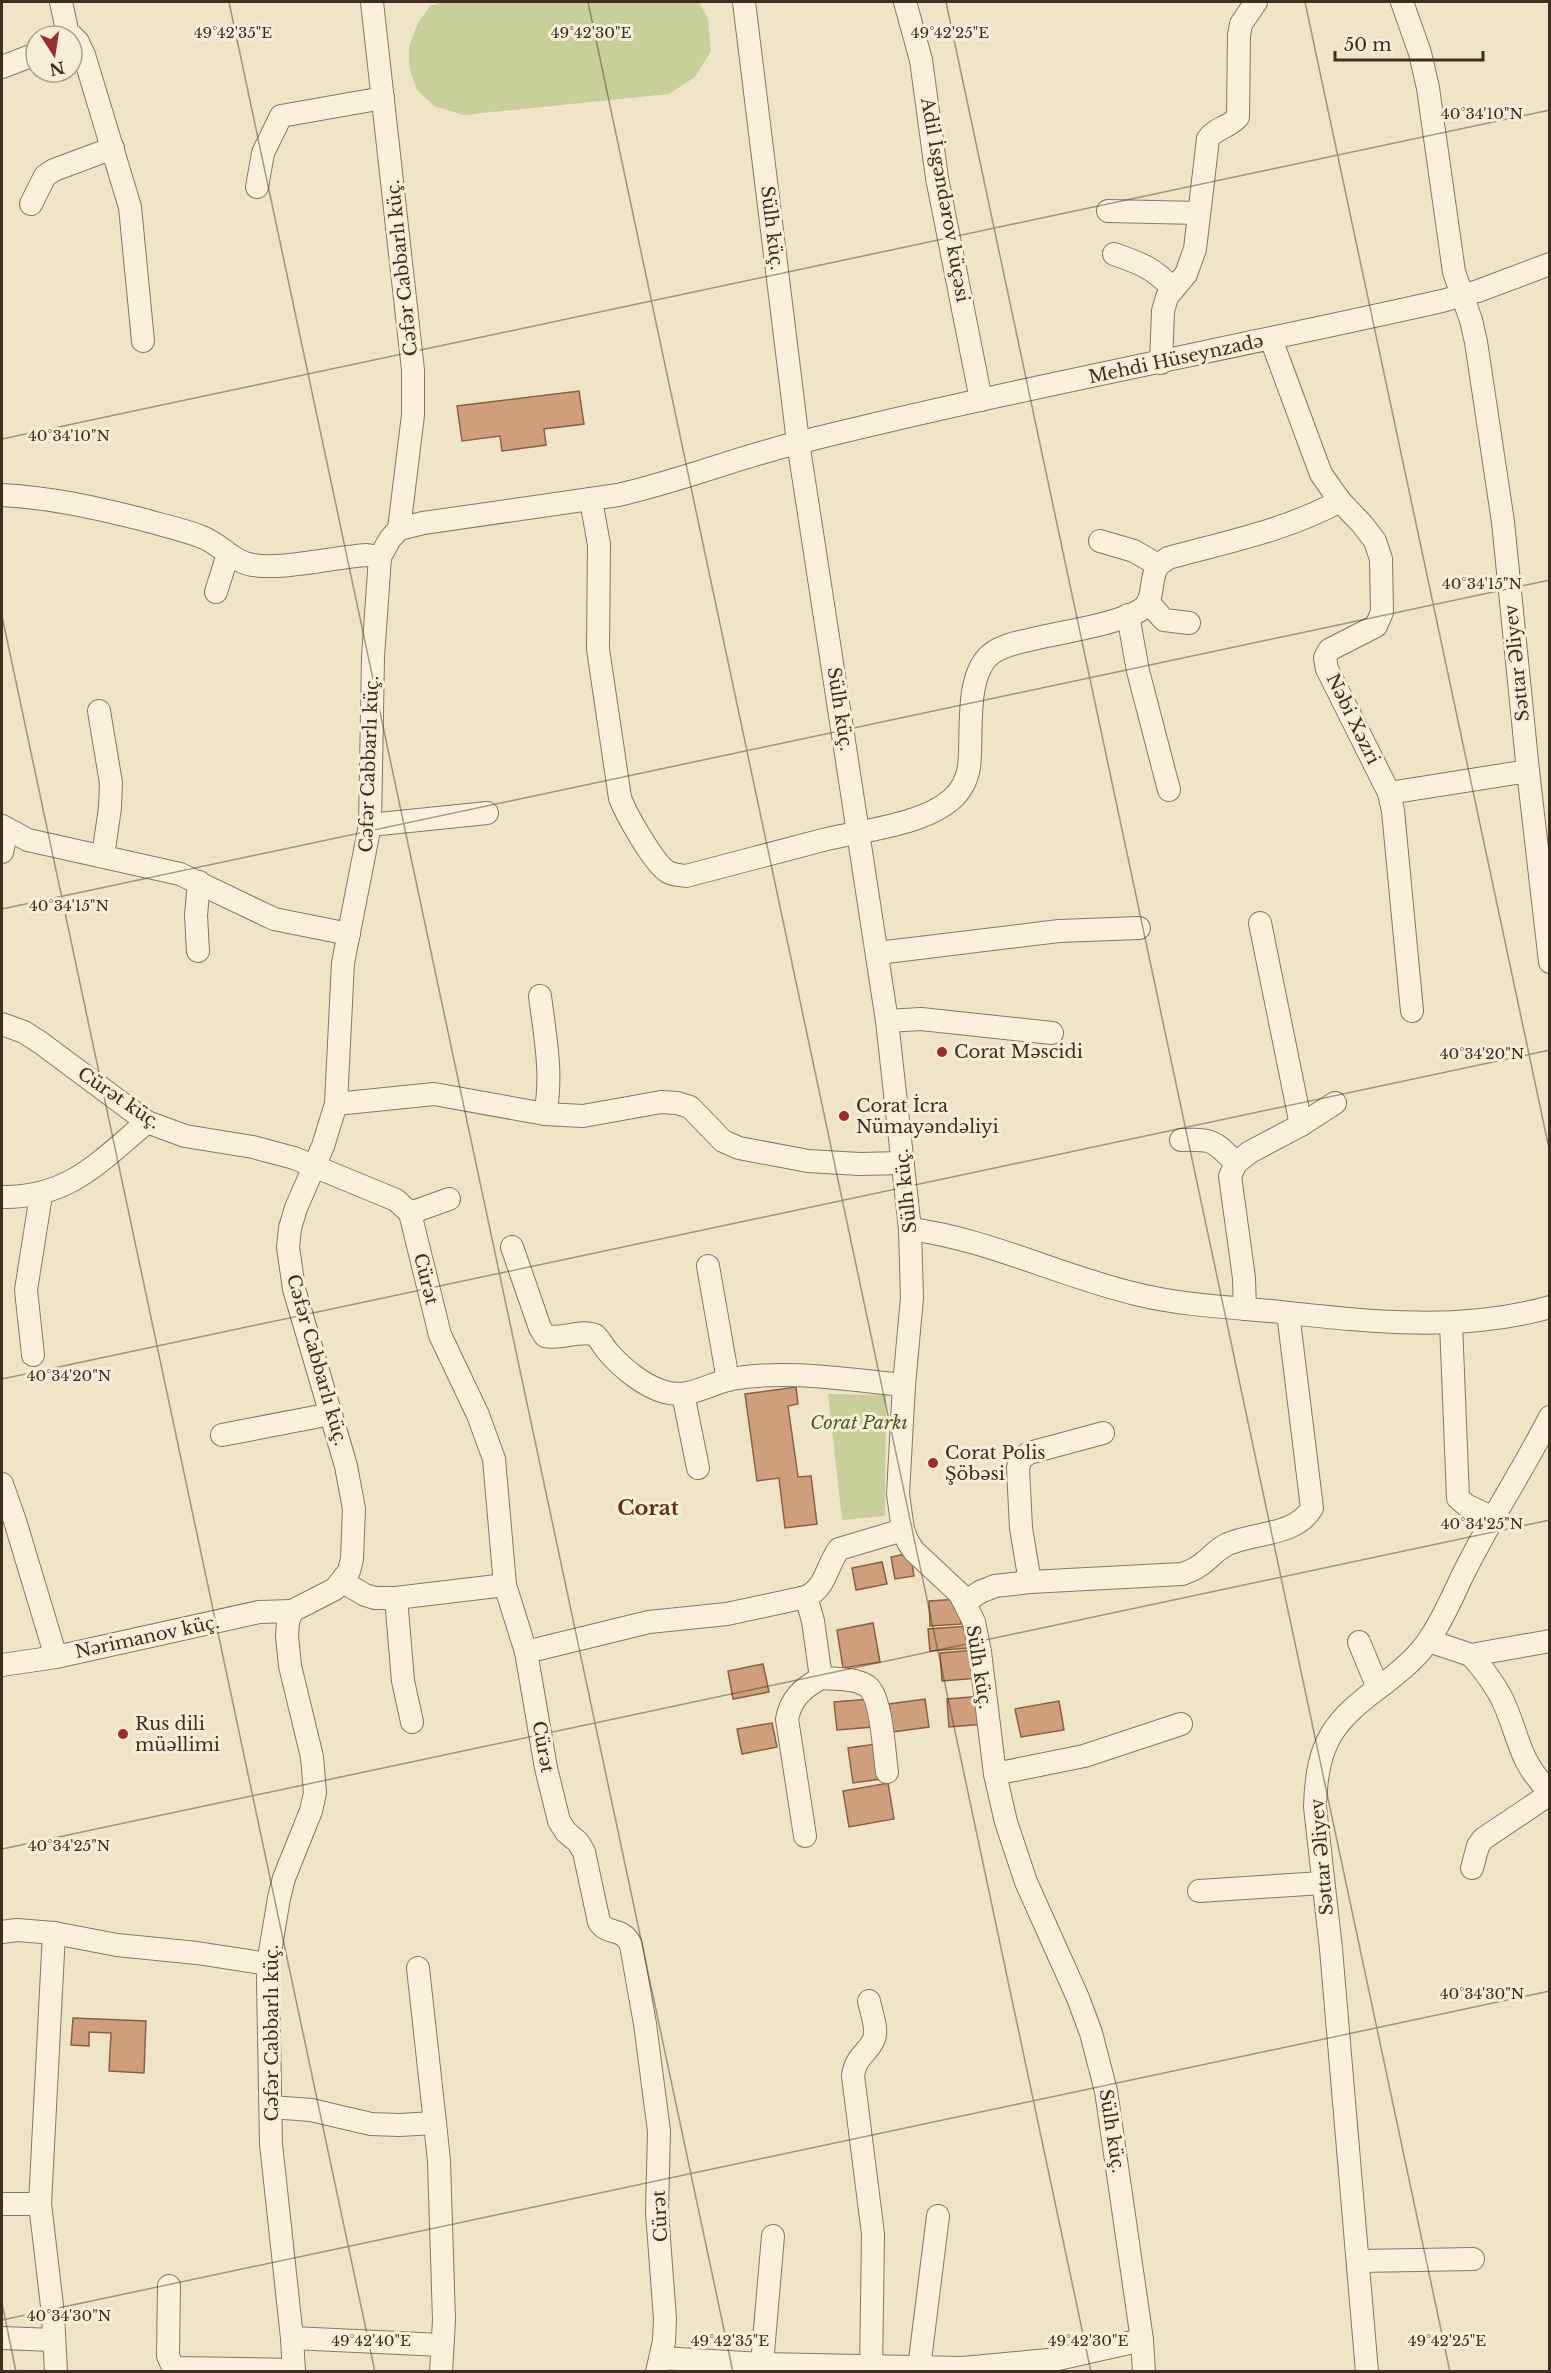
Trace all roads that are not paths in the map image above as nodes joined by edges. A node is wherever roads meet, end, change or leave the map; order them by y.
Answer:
1 (61, 2) edge
2 (372, 2) edge
3 (744, 2) edge
4 (905, 2) edge
5 (1256, 2) edge
6 (1402, 2) edge
7 (66, 24) edge
8 (84, 55) edge
9 (24, 59) edge
10 (2, 67) edge
11 (383, 98) junction
12 (113, 148) junction
13 (256, 186) dead end
14 (31, 204) dead end
15 (1108, 211) dead end
16 (1199, 213) junction
17 (1114, 254) dead end
18 (1550, 264) edge
19 (1173, 289) junction
20 (1462, 296) junction
21 (1270, 339) junction
22 (143, 341) dead end
23 (1161, 363) junction
24 (981, 400) junction
25 (798, 442) junction
26 (2, 495) edge
27 (591, 500) junction
28 (1340, 501) junction
29 (399, 529) junction
30 (1100, 541) dead end
31 (228, 554) junction
32 (380, 557) junction
33 (1158, 565) junction
34 (216, 592) dead end
35 (1148, 602) junction
36 (1128, 615) junction
37 (1189, 622) dead end
38 (99, 711) dead end
39 (1528, 771) junction
40 (1169, 790) dead end
41 (1389, 793) junction
42 (487, 813) dead end
43 (370, 825) junction
44 (4, 828) edge
45 (860, 831) junction
46 (2, 852) edge
47 (102, 856) junction
48 (199, 882) junction
49 (1260, 923) dead end
50 (1139, 928) dead end
51 (349, 934) junction
52 (198, 951) dead end
53 (878, 953) junction
54 (1550, 962) edge
55 (540, 996) dead end
56 (1412, 1011) dead end
57 (887, 1021) junction
58 (2, 1024) edge
59 (1052, 1033) dead end
60 (1335, 1103) dead end
61 (336, 1104) junction
62 (545, 1114) junction
63 (147, 1122) junction
64 (1301, 1125) junction
65 (1181, 1140) dead end
66 (903, 1163) junction
67 (1236, 1163) junction
68 (315, 1166) junction
69 (41, 1194) junction
70 (2, 1197) edge
71 (449, 1199) dead end
72 (410, 1213) junction
73 (910, 1228) junction
74 (512, 1247) dead end
75 (708, 1266) dead end
76 (1550, 1307) edge
77 (1245, 1309) junction
78 (1288, 1313) junction
79 (1451, 1323) junction
80 (33, 1355) dead end
81 (728, 1380) junction
82 (904, 1385) junction
83 (683, 1394) junction
84 (331, 1414) junction
85 (1550, 1417) edge
86 (1104, 1433) dead end
87 (222, 1435) dead end
88 (698, 1467) dead end
89 (2, 1484) edge
90 (1493, 1518) junction
91 (903, 1530) junction
92 (343, 1582) junction
93 (1030, 1582) junction
94 (505, 1585) junction
95 (806, 1597) junction
96 (396, 1598) junction
97 (965, 1602) junction
98 (292, 1611) junction
99 (1429, 1641) junction
100 (1550, 1641) edge
101 (1359, 1642) dead end
102 (525, 1652) junction
103 (1471, 1654) junction
104 (56, 1657) junction
105 (2, 1665) edge
106 (821, 1678) junction
107 (1378, 1688) junction
108 (412, 1722) dead end
109 (1181, 1724) dead end
110 (887, 1772) dead end
111 (995, 1774) junction
112 (1550, 1793) edge
113 (805, 1836) dead end
114 (1472, 1868) dead end
115 (1322, 1882) junction
116 (1199, 1892) dead end
117 (2, 1932) edge
118 (54, 1933) junction
119 (268, 1964) junction
120 (418, 1968) dead end
121 (869, 2001) dead end
122 (271, 2107) junction
123 (435, 2122) junction
124 (2, 2204) edge
125 (40, 2204) junction
126 (938, 2216) dead end
127 (773, 2236) dead end
128 (1473, 2259) dead end
129 (1360, 2261) junction
130 (169, 2286) dead end
131 (2, 2338) edge
132 (292, 2338) junction
133 (54, 2340) junction
134 (1142, 2340) junction
135 (442, 2345) junction
136 (762, 2364) junction
137 (659, 2365) edge
138 (919, 2368) junction
139 (871, 2369) edge
140 (294, 2371) edge
141 (56, 2372) edge
142 (441, 2372) edge
143 (1144, 2372) edge
144 (1161, 2372) edge
145 (1368, 2372) edge

1 - 7 street
2 - 11 street, Cəfər Cabbarlı küç.
3 - 25 street, Sülh küç.
4 - 24 street, Adil İsgəndərov küçəsi
5 - 16 street
6 - 20 street, Səttar Əliyev
8 - 12 street
9 - 10 street
11 - 13 street
11 - 29 street, Cəfər Cabbarlı küç.
12 - 14 street
12 - 22 street
15 - 16 street
16 - 19 street
17 - 19 street
18 - 20 street, Mehdi Hüseynzadə
19 - 23 street
20 - 21 street, Mehdi Hüseynzadə
20 - 39 street, Səttar Əliyev
21 - 23 street, Mehdi Hüseynzadə
21 - 28 street, Nəbi Xəzri
23 - 24 street, Mehdi Hüseynzadə
24 - 25 street, Mehdi Hüseynzadə
25 - 27 street, Mehdi Hüseynzadə
25 - 45 street, Sülh küç.
26 - 31 street
27 - 29 street, Mehdi Hüseynzadə
27 - 45 street
28 - 33 street
28 - 41 street, Nəbi Xəzri
29 - 32 street, Cəfər Cabbarlı küç.
30 - 33 street
31 - 32 street
31 - 34 street
32 - 43 street, Cəfər Cabbarlı küç.
33 - 35 street
35 - 36 street
35 - 37 street
36 - 40 street
36 - 45 street
38 - 47 street
39 - 41 street
39 - 54 street, Səttar Əliyev
41 - 56 street, Nəbi Xəzri
42 - 43 street
43 - 51 street, Cəfər Cabbarlı küç.
44 - 46 street
44 - 47 street
45 - 53 street, Sülh küç.
47 - 48 street
48 - 51 street
48 - 52 street
49 - 64 street
50 - 53 street
51 - 61 street, Cəfər Cabbarlı küç.
53 - 57 street, Sülh küç.
55 - 62 street
57 - 59 street
57 - 66 street, Sülh küç.
58 - 63 street, Cürət küç.
60 - 64 street
61 - 62 street
61 - 68 street, Cəfər Cabbarlı küç.
62 - 66 street
63 - 68 street, Cürət küç.
63 - 69 street
64 - 67 street
65 - 67 street
66 - 73 street, Sülh küç.
67 - 77 street
68 - 72 street
68 - 84 street, Cəfər Cabbarlı küç.
69 - 70 street
69 - 80 street
71 - 72 street
72 - 94 street, Cürət
73 - 77 street
73 - 82 street, Sülh küç.
74 - 83 street
75 - 81 street
76 - 79 street
77 - 78 street
78 - 79 street
78 - 93 street
79 - 90 street
81 - 82 street
81 - 83 street
82 - 91 street, Sülh küç.
83 - 88 street
84 - 87 street
84 - 92 street, Cəfər Cabbarlı küç.
85 - 90 street, Səttar Əliyev
86 - 93 street
89 - 104 street
90 - 99 street, Səttar Əliyev
91 - 95 street
91 - 97 street, Sülh küç.
92 - 96 street
92 - 98 street
93 - 97 street
94 - 96 street
94 - 102 street, Cürət
95 - 102 street
95 - 106 street
96 - 108 street
97 - 111 street, Sülh küç.
98 - 104 street, Nərimanov küç.
98 - 119 street, Cəfər Cabbarlı küç.
99 - 103 street
99 - 107 street, Səttar Əliyev
100 - 103 street
101 - 107 street
102 - 137 street, Cürət
103 - 112 street
104 - 105 street, Nərimanov küç.
106 - 110 street
106 - 113 street
107 - 115 street, Səttar Əliyev
109 - 111 street
111 - 134 street, Sülh küç.
112 - 114 street
115 - 116 street
115 - 129 street, Səttar Əliyev
117 - 118 street
118 - 119 street
118 - 125 street
119 - 122 street, Cəfər Cabbarlı küç.
120 - 123 street
121 - 139 street
122 - 123 street
122 - 132 street, Cəfər Cabbarlı küç.
123 - 135 street
124 - 125 street
125 - 133 street
126 - 138 street
127 - 136 street
128 - 129 street
129 - 145 street, Səttar Əliyev
130 - 140 street
131 - 133 street
132 - 135 street
132 - 140 street, Cəfər Cabbarlı küç.
133 - 141 street
134 - 138 street
134 - 143 street, Sülh küç.
134 - 144 street
135 - 142 street
136 - 137 street
136 - 139 street
138 - 139 street

